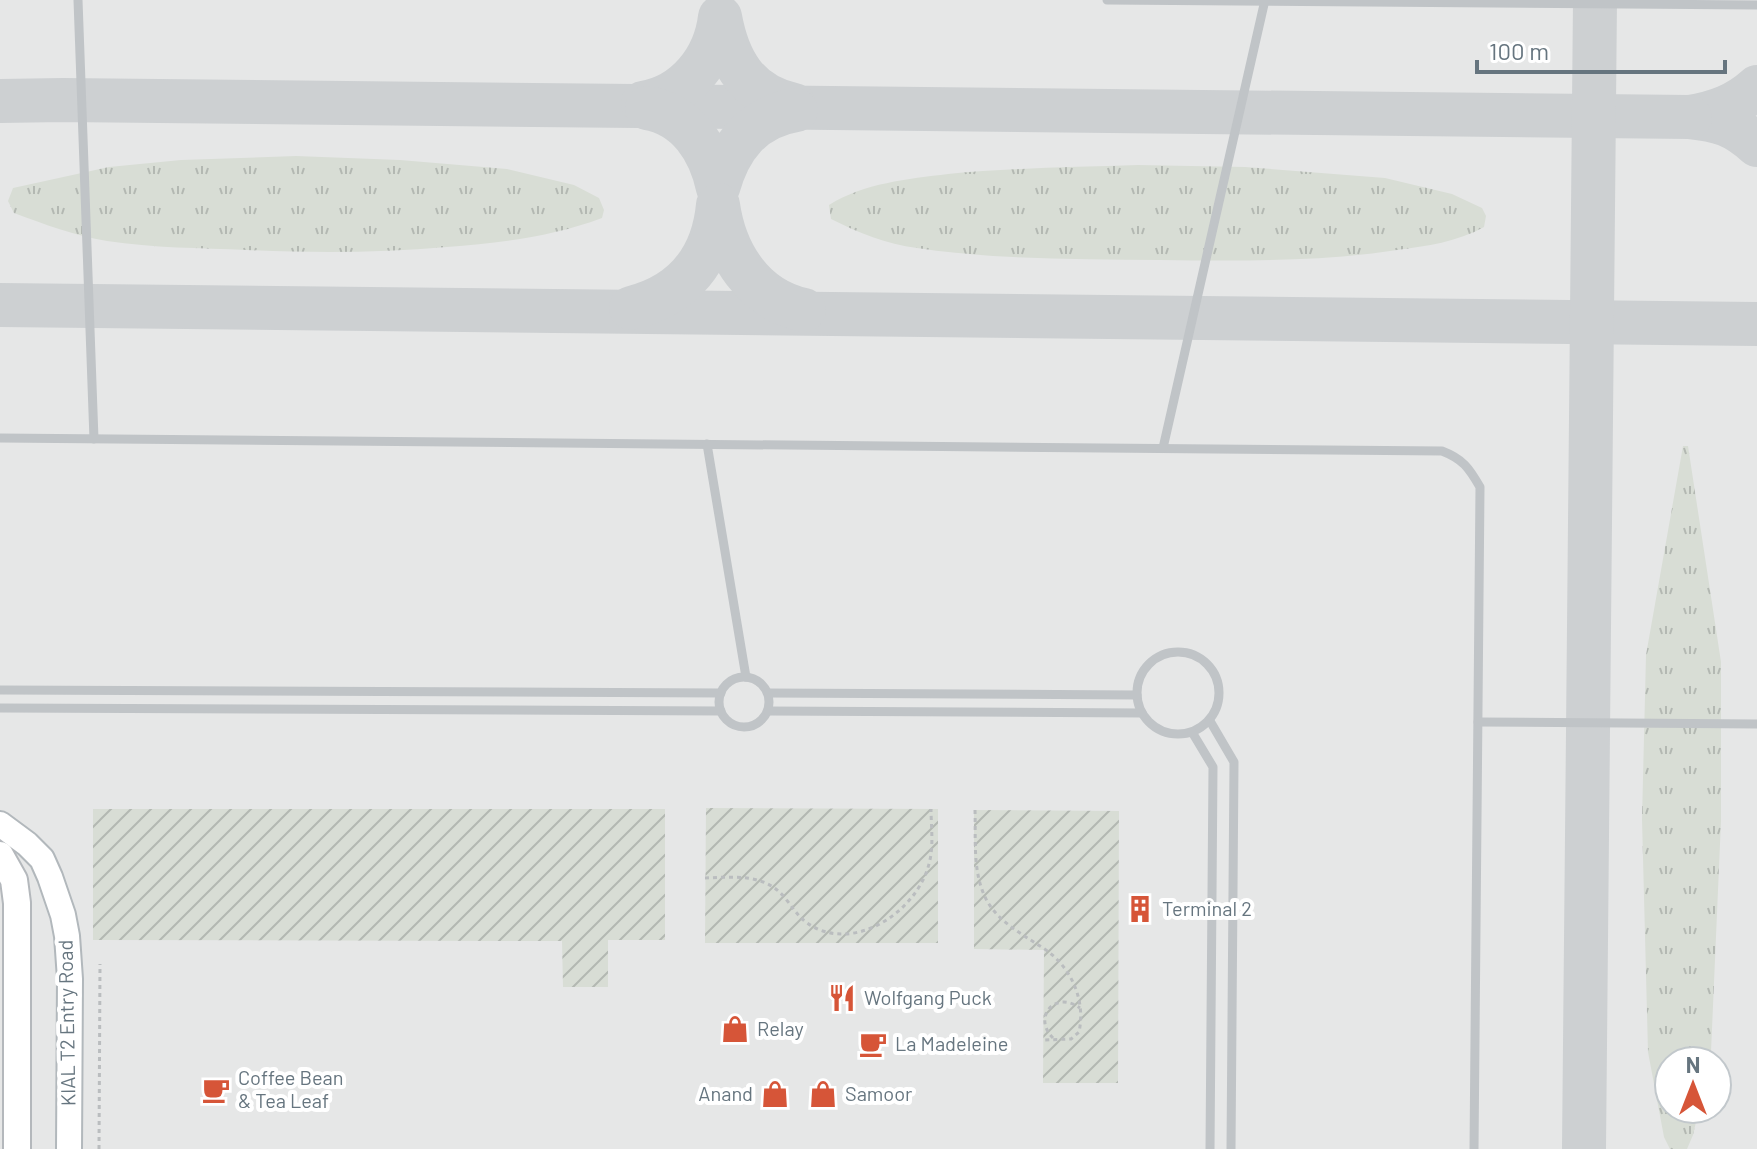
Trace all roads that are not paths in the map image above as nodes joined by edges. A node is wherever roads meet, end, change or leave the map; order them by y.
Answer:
1 (78, 0) edge
2 (1107, 0) edge
3 (1265, 1) edge
4 (1757, 5) edge
5 (0, 438) edge
6 (94, 439) junction
7 (707, 444) junction
8 (1163, 448) junction
9 (746, 677) junction
10 (0, 690) edge
11 (721, 693) junction
12 (768, 693) junction
13 (1137, 695) junction
14 (0, 708) edge
15 (721, 711) junction
16 (768, 711) junction
17 (1142, 713) junction
18 (1210, 721) junction
19 (1478, 722) junction
20 (1757, 724) edge
21 (1192, 732) junction
22 (0, 824) edge
23 (0, 855) edge
24 (17, 1149) edge
25 (69, 1149) edge
26 (1210, 1149) edge
27 (1231, 1149) edge
28 (1474, 1149) edge

1 - 6 lane
2 - 3 lane
3 - 4 lane
3 - 8 lane
5 - 6 lane
6 - 7 lane
7 - 8 lane
7 - 9 lane
8 - 19 lane
9 - 11 lane
9 - 12 lane
10 - 11 lane
11 - 15 lane
12 - 13 lane
12 - 16 lane
13 - 17 lane
13 - 18 lane
14 - 15 lane
15 - 16 lane
16 - 17 lane
17 - 21 lane
18 - 21 lane
18 - 27 lane
19 - 20 lane
19 - 28 lane
21 - 26 lane
22 - 25 main road, KIAL T2 Entry Road
23 - 24 main road

